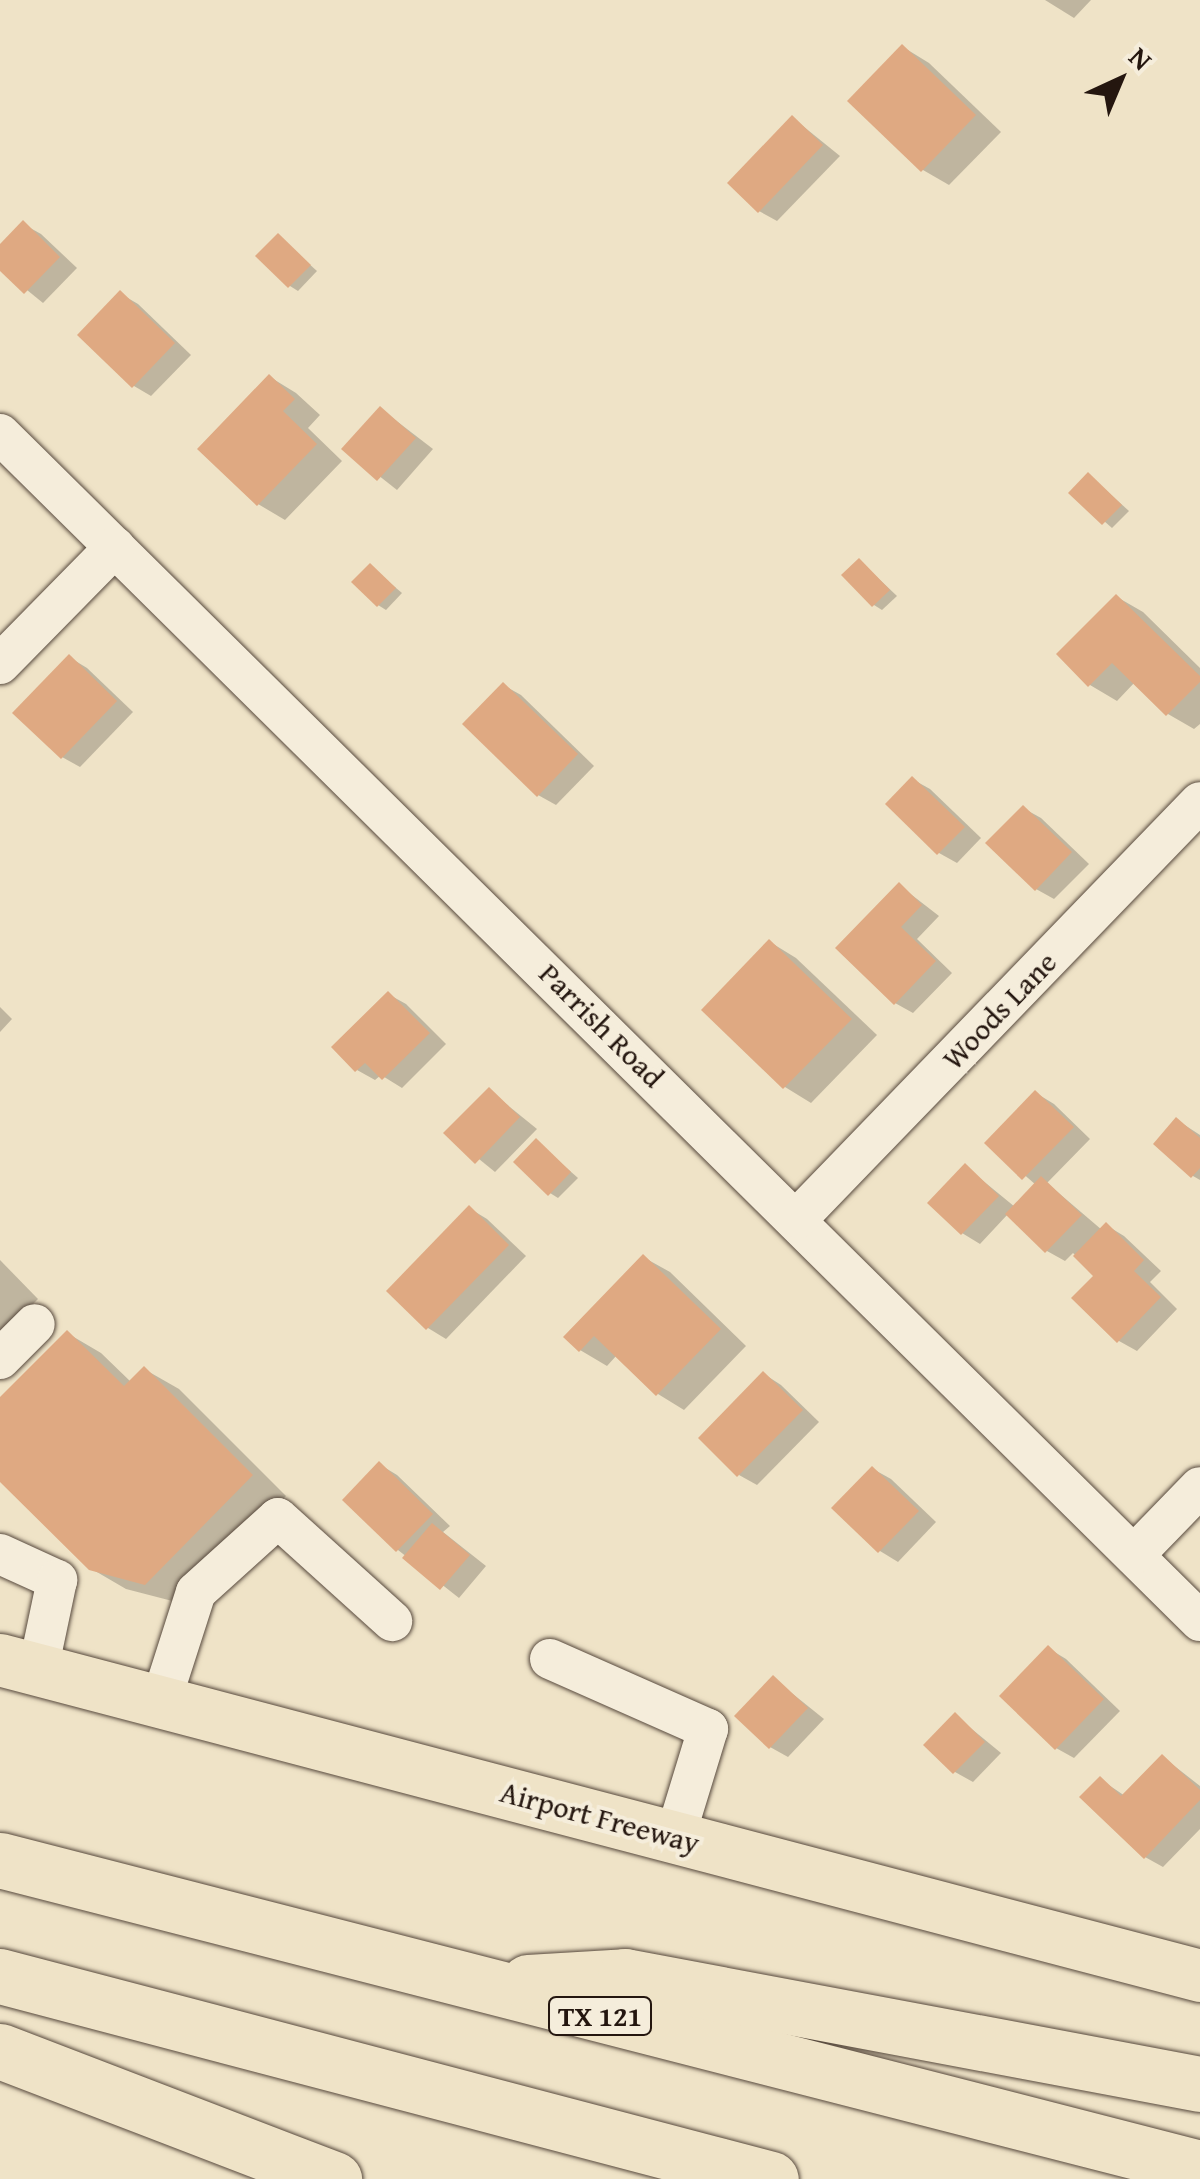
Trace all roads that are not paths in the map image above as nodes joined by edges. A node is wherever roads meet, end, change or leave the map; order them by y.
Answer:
1 (0, 434) edge
2 (116, 547) junction
3 (0, 664) edge
4 (1200, 802) edge
5 (798, 1218) junction
6 (35, 1324) dead end
7 (0, 1359) edge
8 (1200, 1488) edge
9 (0, 1554) edge
10 (1135, 1554) junction
11 (1200, 1620) edge
12 (392, 1621) dead end
13 (550, 1659) dead end
14 (19, 1665) edge
15 (161, 1702) junction
16 (675, 1837) junction
17 (0, 1860) edge
18 (0, 1976) edge
19 (1200, 1976) edge
20 (477, 1985) junction
21 (0, 2051) edge
22 (1200, 2084) edge
23 (1200, 2168) edge
24 (334, 2179) edge
25 (771, 2179) edge

1 - 2 street, Parrish Road
2 - 3 street
2 - 5 street, Parrish Road
4 - 5 street, Woods Lane
5 - 10 street, Parrish Road
6 - 7 street
8 - 10 street
9 - 14 street
10 - 11 street, Parrish Road
12 - 15 street
13 - 16 street
14 - 15 main road, Airport Freeway
15 - 16 main road, Airport Freeway
16 - 19 main road, Airport Freeway
17 - 20 highway, TX 121
18 - 25 highway
20 - 22 highway
20 - 23 highway, TX 121
21 - 24 highway

